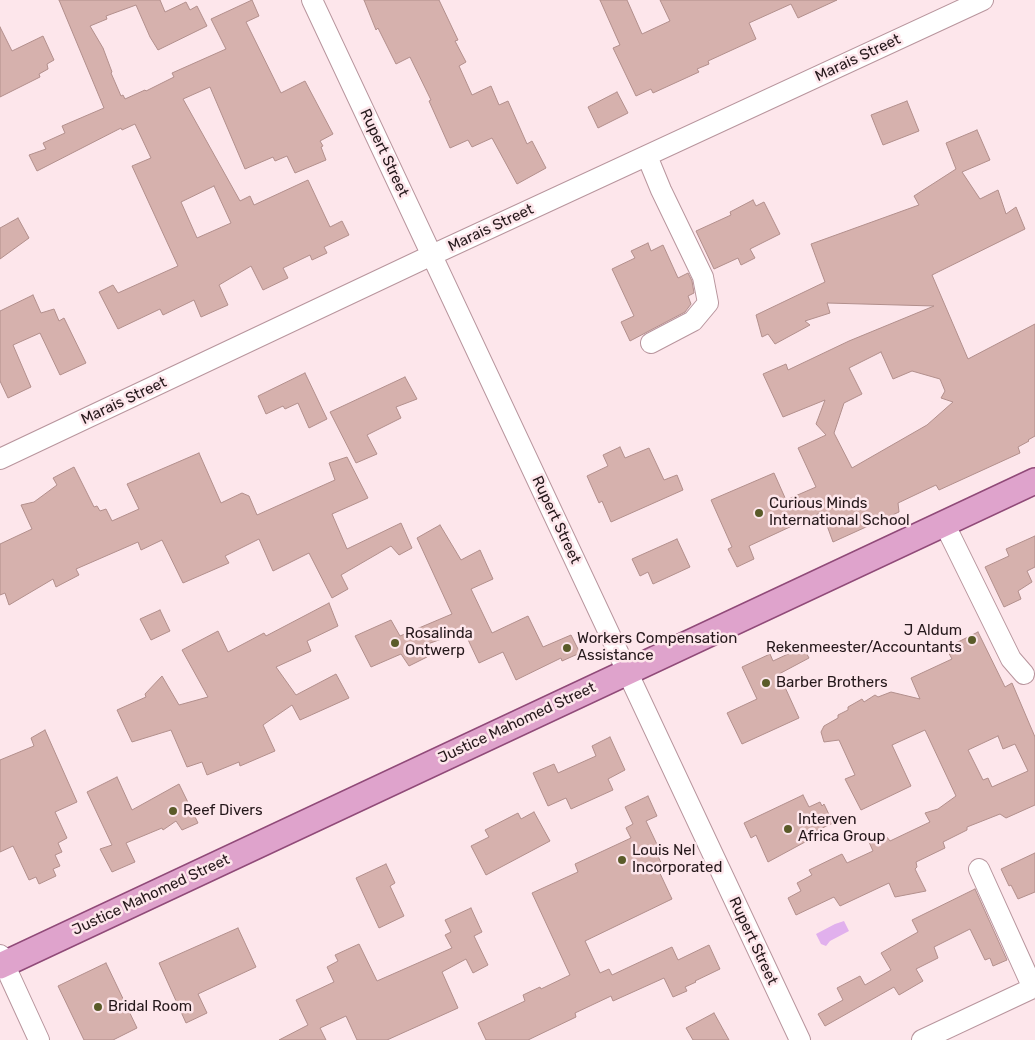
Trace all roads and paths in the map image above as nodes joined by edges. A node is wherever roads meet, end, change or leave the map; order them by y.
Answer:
1 (312, 0) edge
2 (983, 0) edge
3 (647, 156) junction
4 (432, 255) junction
5 (651, 343) dead end
6 (0, 459) edge
7 (1035, 481) edge
8 (944, 523) junction
9 (627, 672) junction
10 (1024, 674) dead end
11 (979, 869) dead end
12 (1, 961) edge
13 (1034, 988) edge
14 (39, 1040) edge
15 (800, 1040) edge
16 (922, 1040) edge

1 - 4 street, Rupert Street
2 - 3 street, Marais Street
3 - 4 street, Marais Street
3 - 5 street
4 - 6 street, Marais Street
4 - 9 street, Rupert Street
7 - 8 main road, Justice Mahomed Street
8 - 9 main road, Justice Mahomed Street
8 - 10 street
9 - 12 main road, Justice Mahomed Street
9 - 15 street, Rupert Street
11 - 13 street
12 - 14 street
13 - 16 street

